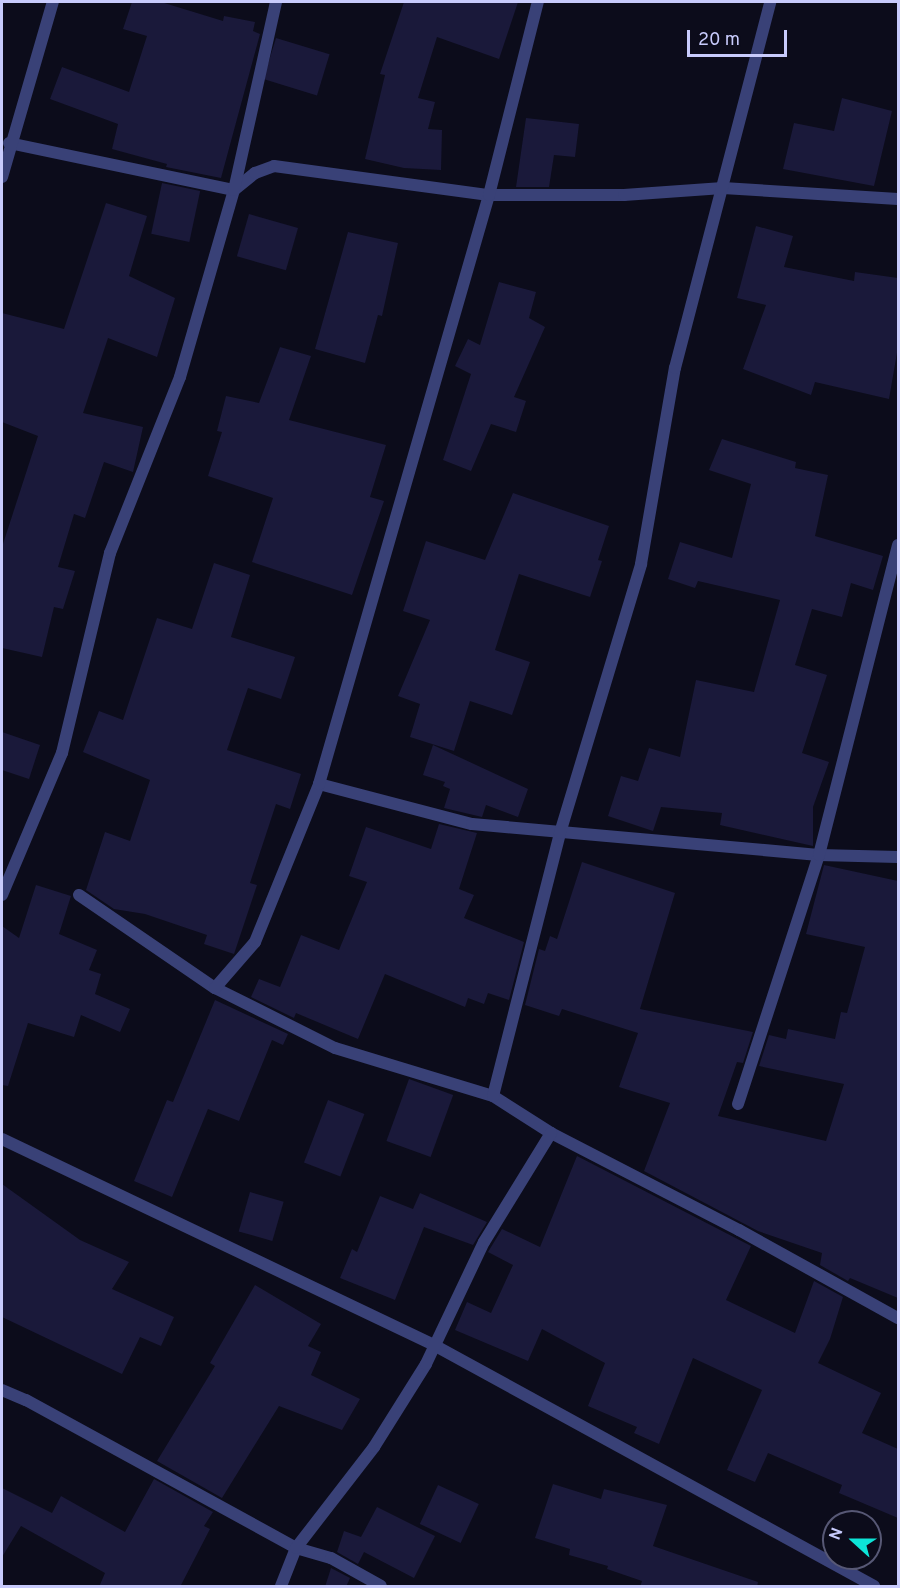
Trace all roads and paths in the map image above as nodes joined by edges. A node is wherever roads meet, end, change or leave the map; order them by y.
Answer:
1 (53, 2) edge
2 (276, 2) edge
3 (538, 2) edge
4 (770, 2) edge
5 (9, 143) junction
6 (2, 177) edge
7 (723, 188) junction
8 (234, 190) junction
9 (489, 195) junction
10 (898, 199) edge
11 (898, 545) edge
12 (319, 784) junction
13 (560, 833) junction
14 (819, 855) junction
15 (898, 857) edge
16 (2, 895) edge
17 (79, 895) dead end
18 (215, 988) junction
19 (493, 1096) junction
20 (738, 1104) dead end
21 (551, 1133) junction
22 (2, 1138) edge
23 (898, 1318) edge
24 (432, 1344) junction
25 (2, 1390) edge
26 (296, 1548) junction
27 (281, 1587) edge
28 (381, 1587) edge
29 (874, 1587) edge

1 - 5 street
2 - 8 street
3 - 9 street
4 - 7 street
5 - 6 street
5 - 8 street
7 - 9 street
7 - 10 street
7 - 13 street
8 - 9 street
8 - 16 street
9 - 12 street
11 - 14 street
12 - 13 street
12 - 18 street
13 - 14 street
13 - 19 street
14 - 15 street
14 - 20 street
17 - 18 street
18 - 19 street
19 - 21 street
21 - 23 street
21 - 24 street
22 - 24 street
24 - 26 street
24 - 29 street
25 - 26 street
26 - 27 street
26 - 28 street

